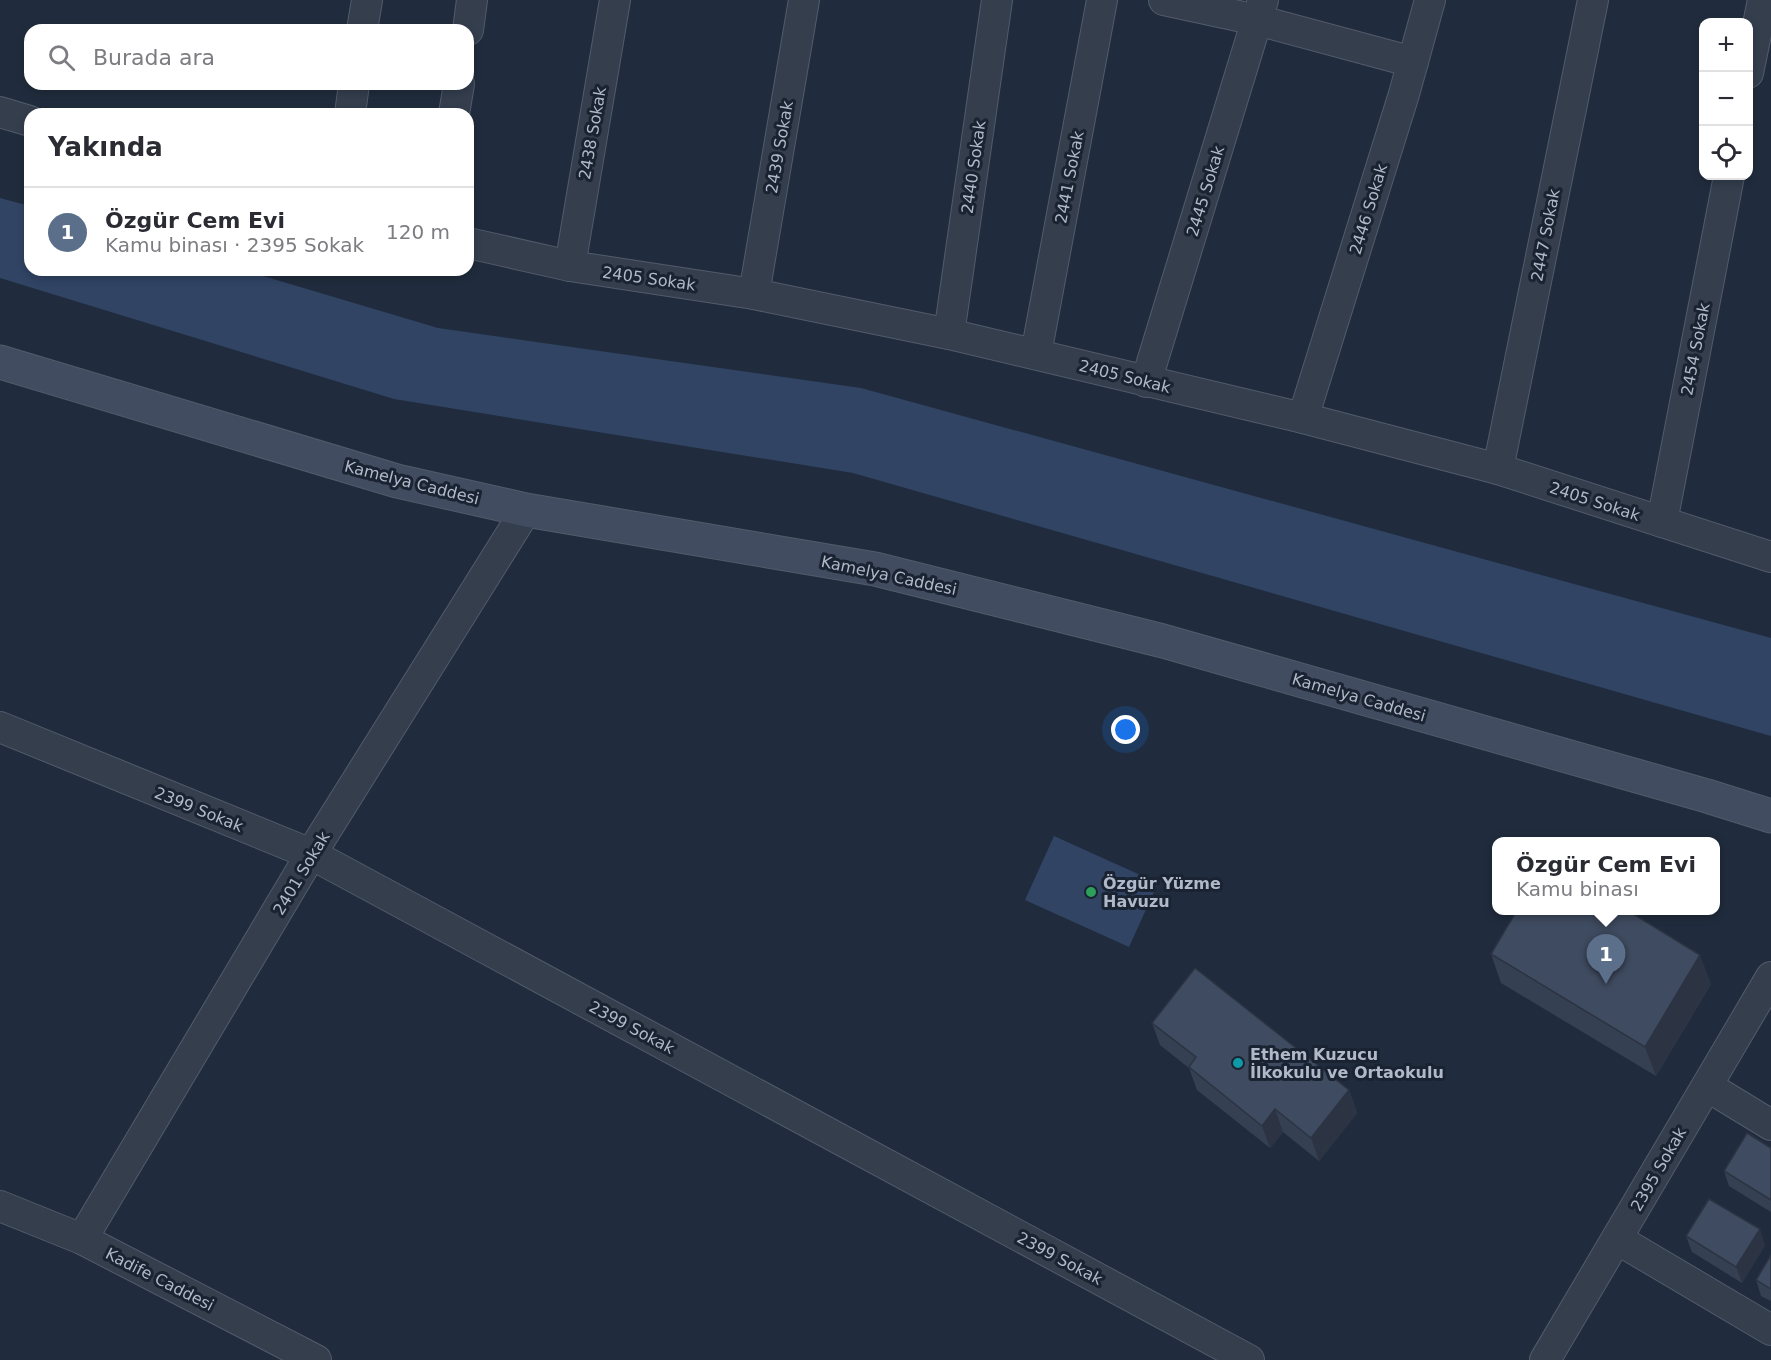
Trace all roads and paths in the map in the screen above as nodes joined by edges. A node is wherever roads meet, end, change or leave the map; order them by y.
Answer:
1 (367, 0) edge
2 (472, 0) edge
3 (615, 0) edge
4 (804, 0) edge
5 (997, 0) edge
6 (1102, 0) edge
7 (1164, 0) edge
8 (1430, 0) edge
9 (1593, 0) edge
10 (1763, 0) edge
11 (1260, 10) edge
12 (363, 24) edge
13 (469, 24) edge
14 (1413, 62) junction
15 (1749, 72) edge
16 (353, 90) edge
17 (458, 90) edge
18 (351, 108) edge
19 (455, 108) edge
20 (0, 112) edge
21 (24, 120) edge
22 (1728, 180) edge
23 (474, 244) edge
24 (570, 267) junction
25 (754, 294) junction
26 (949, 334) junction
27 (1036, 354) junction
28 (0, 362) edge
29 (1146, 382) junction
30 (1303, 418) junction
31 (1498, 469) junction
32 (526, 510) junction
33 (1662, 522) junction
34 (1771, 557) edge
35 (0, 728) edge
36 (1771, 816) edge
37 (311, 854) junction
38 (1771, 977) edge
39 (1707, 1086) junction
40 (1771, 1125) edge
41 (0, 1206) edge
42 (82, 1239) junction
43 (1617, 1239) junction
44 (1771, 1330) edge
45 (315, 1360) edge
46 (1249, 1360) edge
47 (1545, 1360) edge

1 - 12 street
2 - 13 street
3 - 24 street, 2438 Sokak
4 - 25 street, 2439 Sokak
5 - 26 street, 2440 Sokak
6 - 27 street, 2441 Sokak
7 - 11 street
8 - 14 street, 2446 Sokak
9 - 31 street, 2447 Sokak
10 - 15 street
11 - 14 street
11 - 29 street, 2445 Sokak
14 - 30 street, 2446 Sokak
16 - 18 street
17 - 19 street
20 - 21 street
22 - 33 street, 2454 Sokak
23 - 24 street, 2405 Sokak
24 - 25 street, 2405 Sokak
25 - 26 street, 2405 Sokak
26 - 27 street, 2405 Sokak
27 - 29 street, 2405 Sokak
28 - 32 street, Kamelya Caddesi
29 - 30 street, 2405 Sokak
30 - 31 street, 2405 Sokak
31 - 33 street, 2405 Sokak
32 - 36 street, Kamelya Caddesi
32 - 37 street, 2401 Sokak
33 - 34 street, 2405 Sokak
35 - 37 street, 2399 Sokak
37 - 42 street, 2401 Sokak
37 - 46 street, 2399 Sokak
38 - 39 street, 2395 Sokak
39 - 40 street
39 - 43 street, 2395 Sokak
41 - 42 street, Kadife Caddesi
42 - 45 street, Kadife Caddesi
43 - 44 street
43 - 47 street, 2395 Sokak

